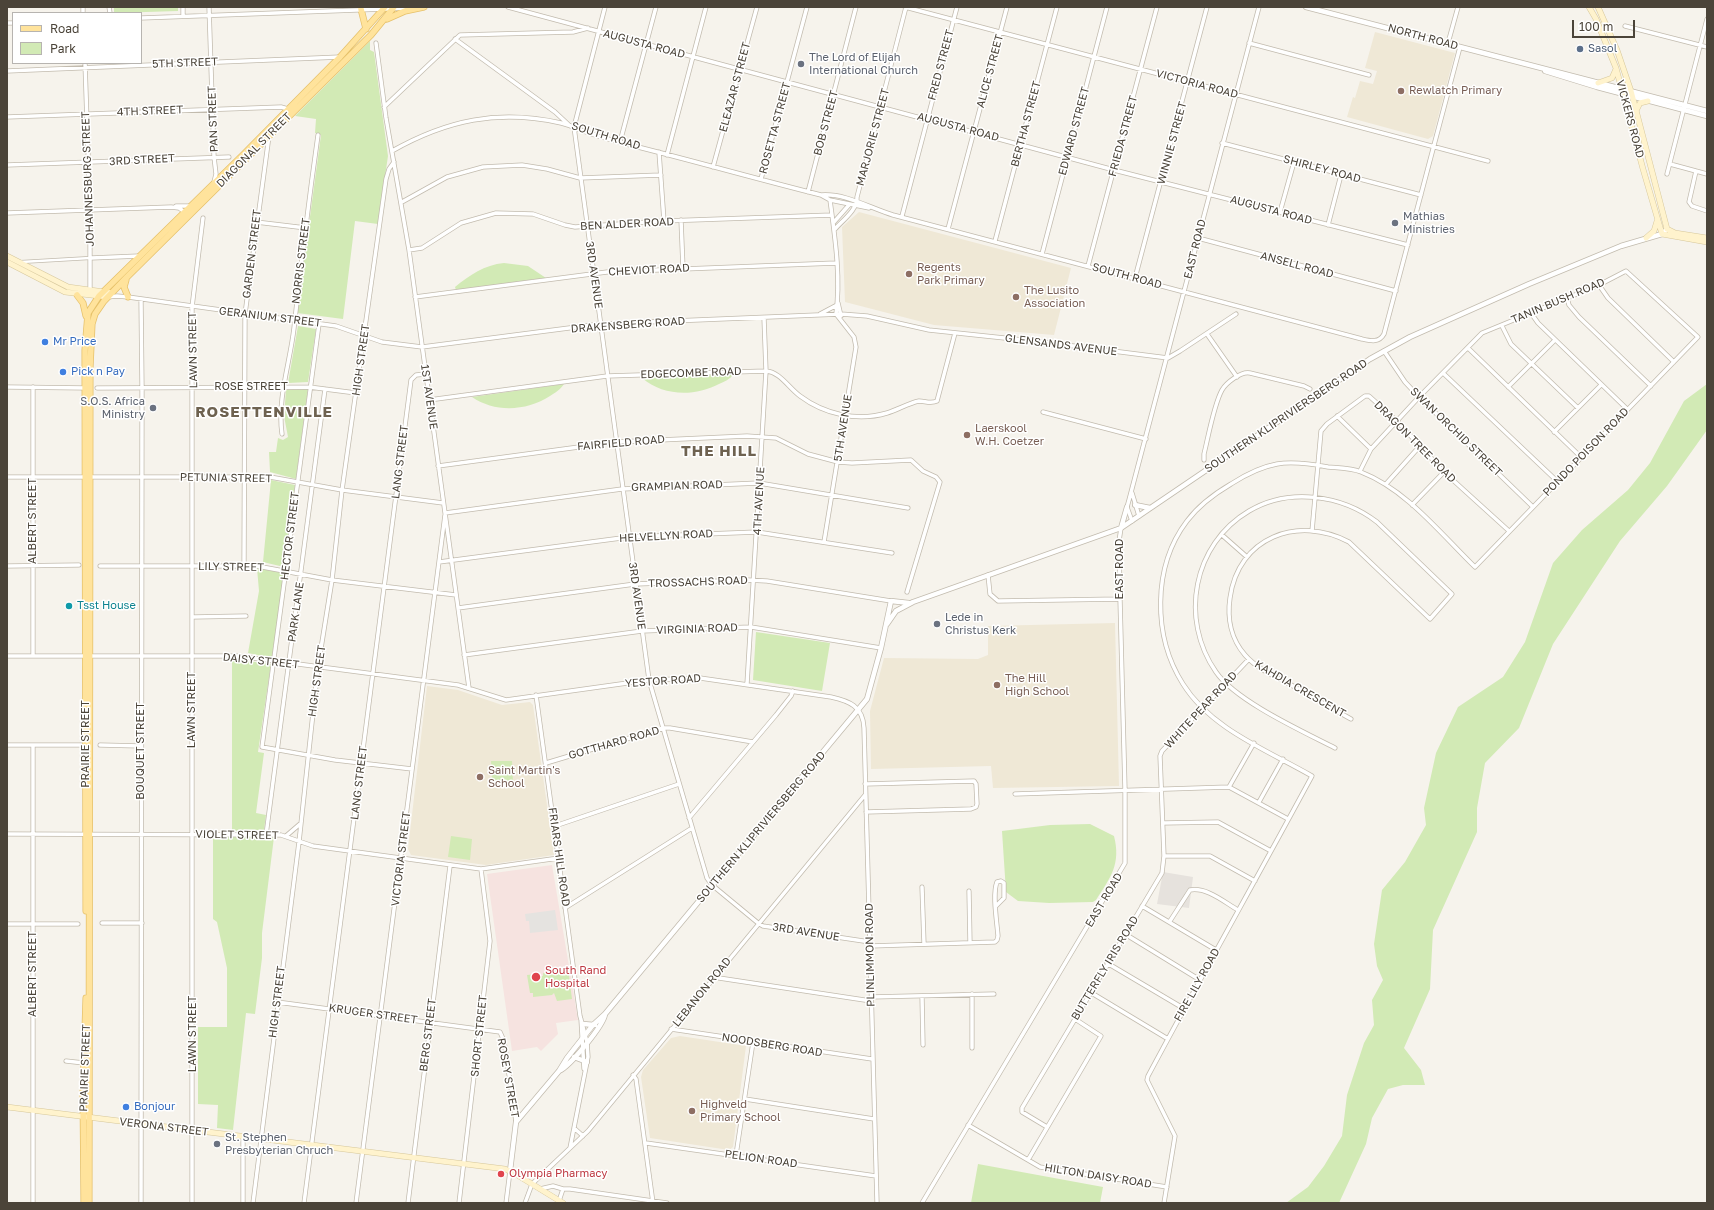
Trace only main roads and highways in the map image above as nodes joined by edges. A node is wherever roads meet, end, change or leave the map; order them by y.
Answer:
1 (424, 7) edge
2 (1589, 7) edge
3 (1598, 7) edge
4 (361, 8) edge
5 (384, 8) edge
6 (394, 8) edge
7 (383, 22) junction
8 (366, 29) junction
9 (1616, 68) junction
10 (1598, 83) road end
11 (1648, 101) road end
12 (290, 110) junction
13 (1636, 112) junction
14 (187, 213) junction
15 (1657, 219) junction
16 (1662, 234) joint
17 (1646, 238) road end
18 (1707, 238) edge
19 (1707, 242) edge
20 (7, 256) edge
21 (7, 262) edge
22 (126, 277) junction
23 (104, 292) junction
24 (90, 293) junction
25 (114, 294) junction
26 (77, 295) junction
27 (99, 296) junction
28 (108, 297) junction
29 (128, 297) road end
30 (87, 318) junction
31 (87, 388) junction
32 (87, 834) junction
33 (7, 1107) edge
34 (86, 1117) junction
35 (561, 1202) edge
36 (84, 1203) edge
37 (89, 1203) edge

1 - 7 main road
2 - 9 main road, VICKERS ROAD
3 - 13 main road, VICKERS ROAD
4 - 8 main road
5 - 8 main road, DIAGONAL STREET
6 - 7 main road, DIAGONAL STREET
7 - 12 main road, DIAGONAL STREET
8 - 12 main road, DIAGONAL STREET
9 - 10 main road
9 - 15 main road, VICKERS ROAD
11 - 13 main road
12 - 14 main road, DIAGONAL STREET
12 - 14 main road, DIAGONAL STREET
13 - 18 main road, VICKERS ROAD
14 - 22 main road, DIAGONAL STREET
14 - 23 main road, DIAGONAL STREET
15 - 16 main road, VICKERS ROAD
15 - 17 main road
16 - 19 main road, SOUTHERN KLIPRIVIERSBERG ROAD
20 - 24 main road, GERANIUM STREET
21 - 26 main road, GERANIUM STREET
22 - 25 main road, DIAGONAL STREET
22 - 29 main road
23 - 24 main road, GERANIUM STREET
23 - 25 main road, GERANIUM STREET
23 - 27 main road, PRAIRIE STREET
24 - 26 main road, GERANIUM STREET
24 - 27 main road, GERANIUM STREET
25 - 28 main road, PRAIRIE STREET
26 - 30 main road
27 - 28 main road, GERANIUM STREET
27 - 30 main road, PRAIRIE STREET
28 - 31 main road, PRAIRIE STREET
30 - 31 main road, PRAIRIE STREET
31 - 32 main road, PRAIRIE STREET
32 - 34 main road, PRAIRIE STREET
32 - 34 main road, PRAIRIE STREET
33 - 34 main road, VERONA STREET
34 - 35 main road, VERONA STREET
34 - 36 main road, PRAIRIE STREET
34 - 37 main road, PRAIRIE STREET

